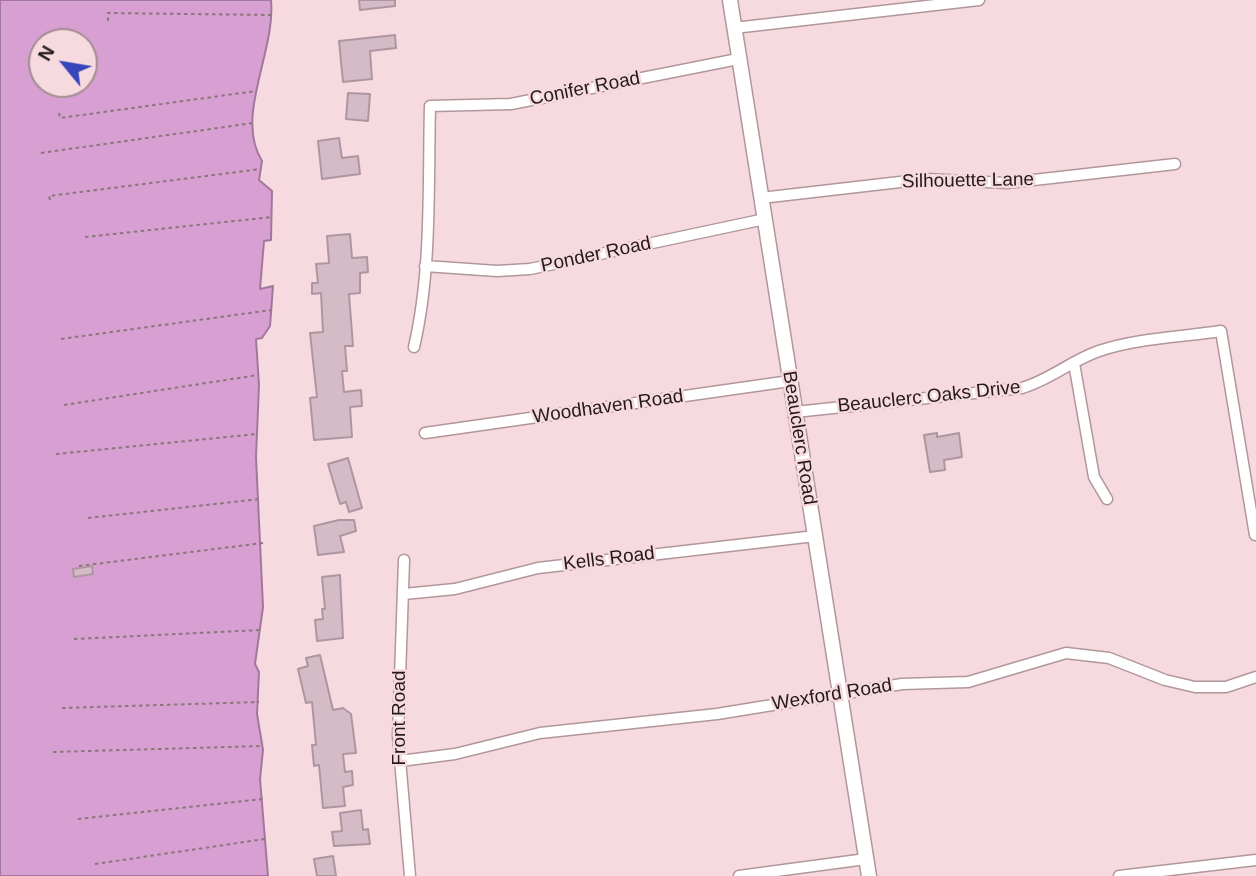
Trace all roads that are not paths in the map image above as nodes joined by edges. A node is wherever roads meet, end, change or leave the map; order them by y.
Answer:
1 (730, 0) edge
2 (979, 0) edge
3 (734, 28) junction
4 (738, 59) junction
5 (1175, 164) dead end
6 (761, 198) junction
7 (765, 219) junction
8 (425, 266) junction
9 (414, 347) dead end
10 (1074, 363) junction
11 (790, 381) junction
12 (796, 412) junction
13 (425, 433) dead end
14 (1107, 499) dead end
15 (1255, 535) edge
16 (815, 536) junction
17 (404, 560) dead end
18 (404, 594) junction
19 (1256, 677) edge
20 (841, 694) junction
21 (400, 761) junction
22 (866, 859) junction
23 (1256, 860) edge
24 (410, 876) edge
25 (739, 876) edge
26 (869, 876) edge
27 (1119, 876) edge

1 - 3 street, Beauclerc Road
2 - 3 street
3 - 4 street, Beauclerc Road
4 - 6 street, Beauclerc Road
4 - 8 street, Conifer Road
5 - 6 street, Silhouette Lane
6 - 7 street, Beauclerc Road
7 - 8 street, Ponder Road
7 - 11 street, Beauclerc Road
8 - 9 street
10 - 12 street, Beauclerc Oaks Drive
10 - 14 street
10 - 15 street, Beauclerc Oaks Drive
11 - 12 street, Beauclerc Road
11 - 13 street, Woodhaven Road
12 - 16 street, Beauclerc Road
16 - 18 street, Kells Road
16 - 20 street, Beauclerc Road
17 - 18 street, Front Road
18 - 21 street, Front Road
19 - 20 street, Wexford Road
20 - 21 street, Wexford Road
20 - 22 street, Beauclerc Road
21 - 24 street, Front Road
22 - 25 street
22 - 26 street, Beauclerc Road
23 - 27 street

